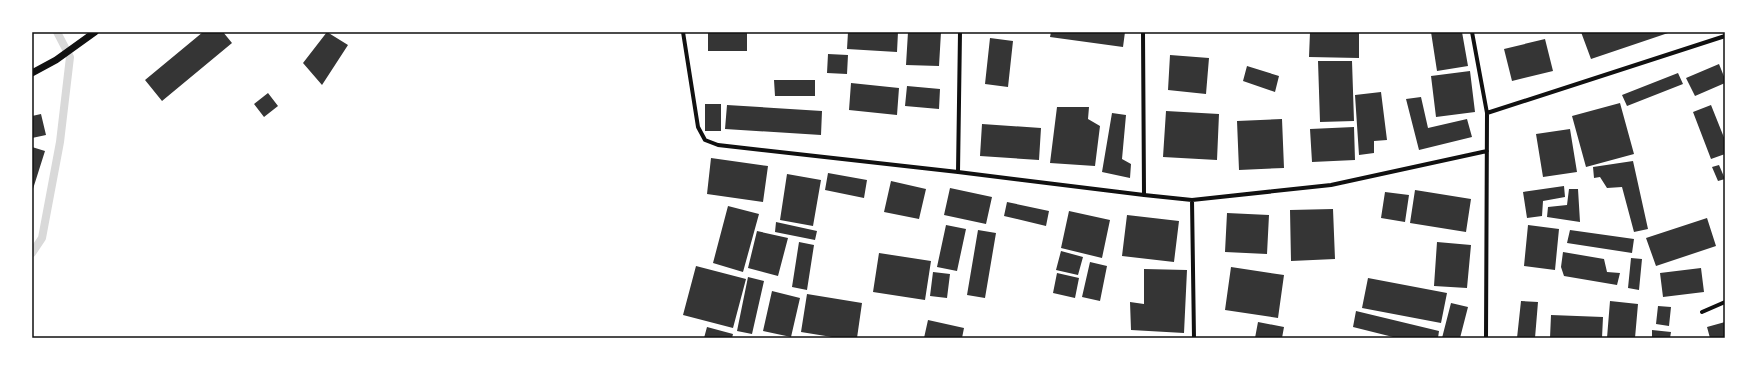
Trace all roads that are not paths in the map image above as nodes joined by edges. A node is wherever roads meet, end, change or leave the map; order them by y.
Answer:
1 (95, 32) edge
2 (683, 32) edge
3 (960, 32) edge
4 (1143, 32) edge
5 (1472, 32) edge
6 (1725, 36) edge
7 (32, 73) edge
8 (1487, 113) junction
9 (1487, 151) junction
10 (958, 172) junction
11 (1144, 195) junction
12 (1192, 200) junction
13 (1725, 302) edge
14 (1702, 312) dead end
15 (1194, 338) edge
16 (1486, 338) edge

1 - 7 street
2 - 10 street
3 - 10 street
4 - 11 street
5 - 8 street
6 - 8 street
8 - 9 street
9 - 12 street
9 - 16 street
10 - 11 street
11 - 12 street
12 - 15 street
13 - 14 street

